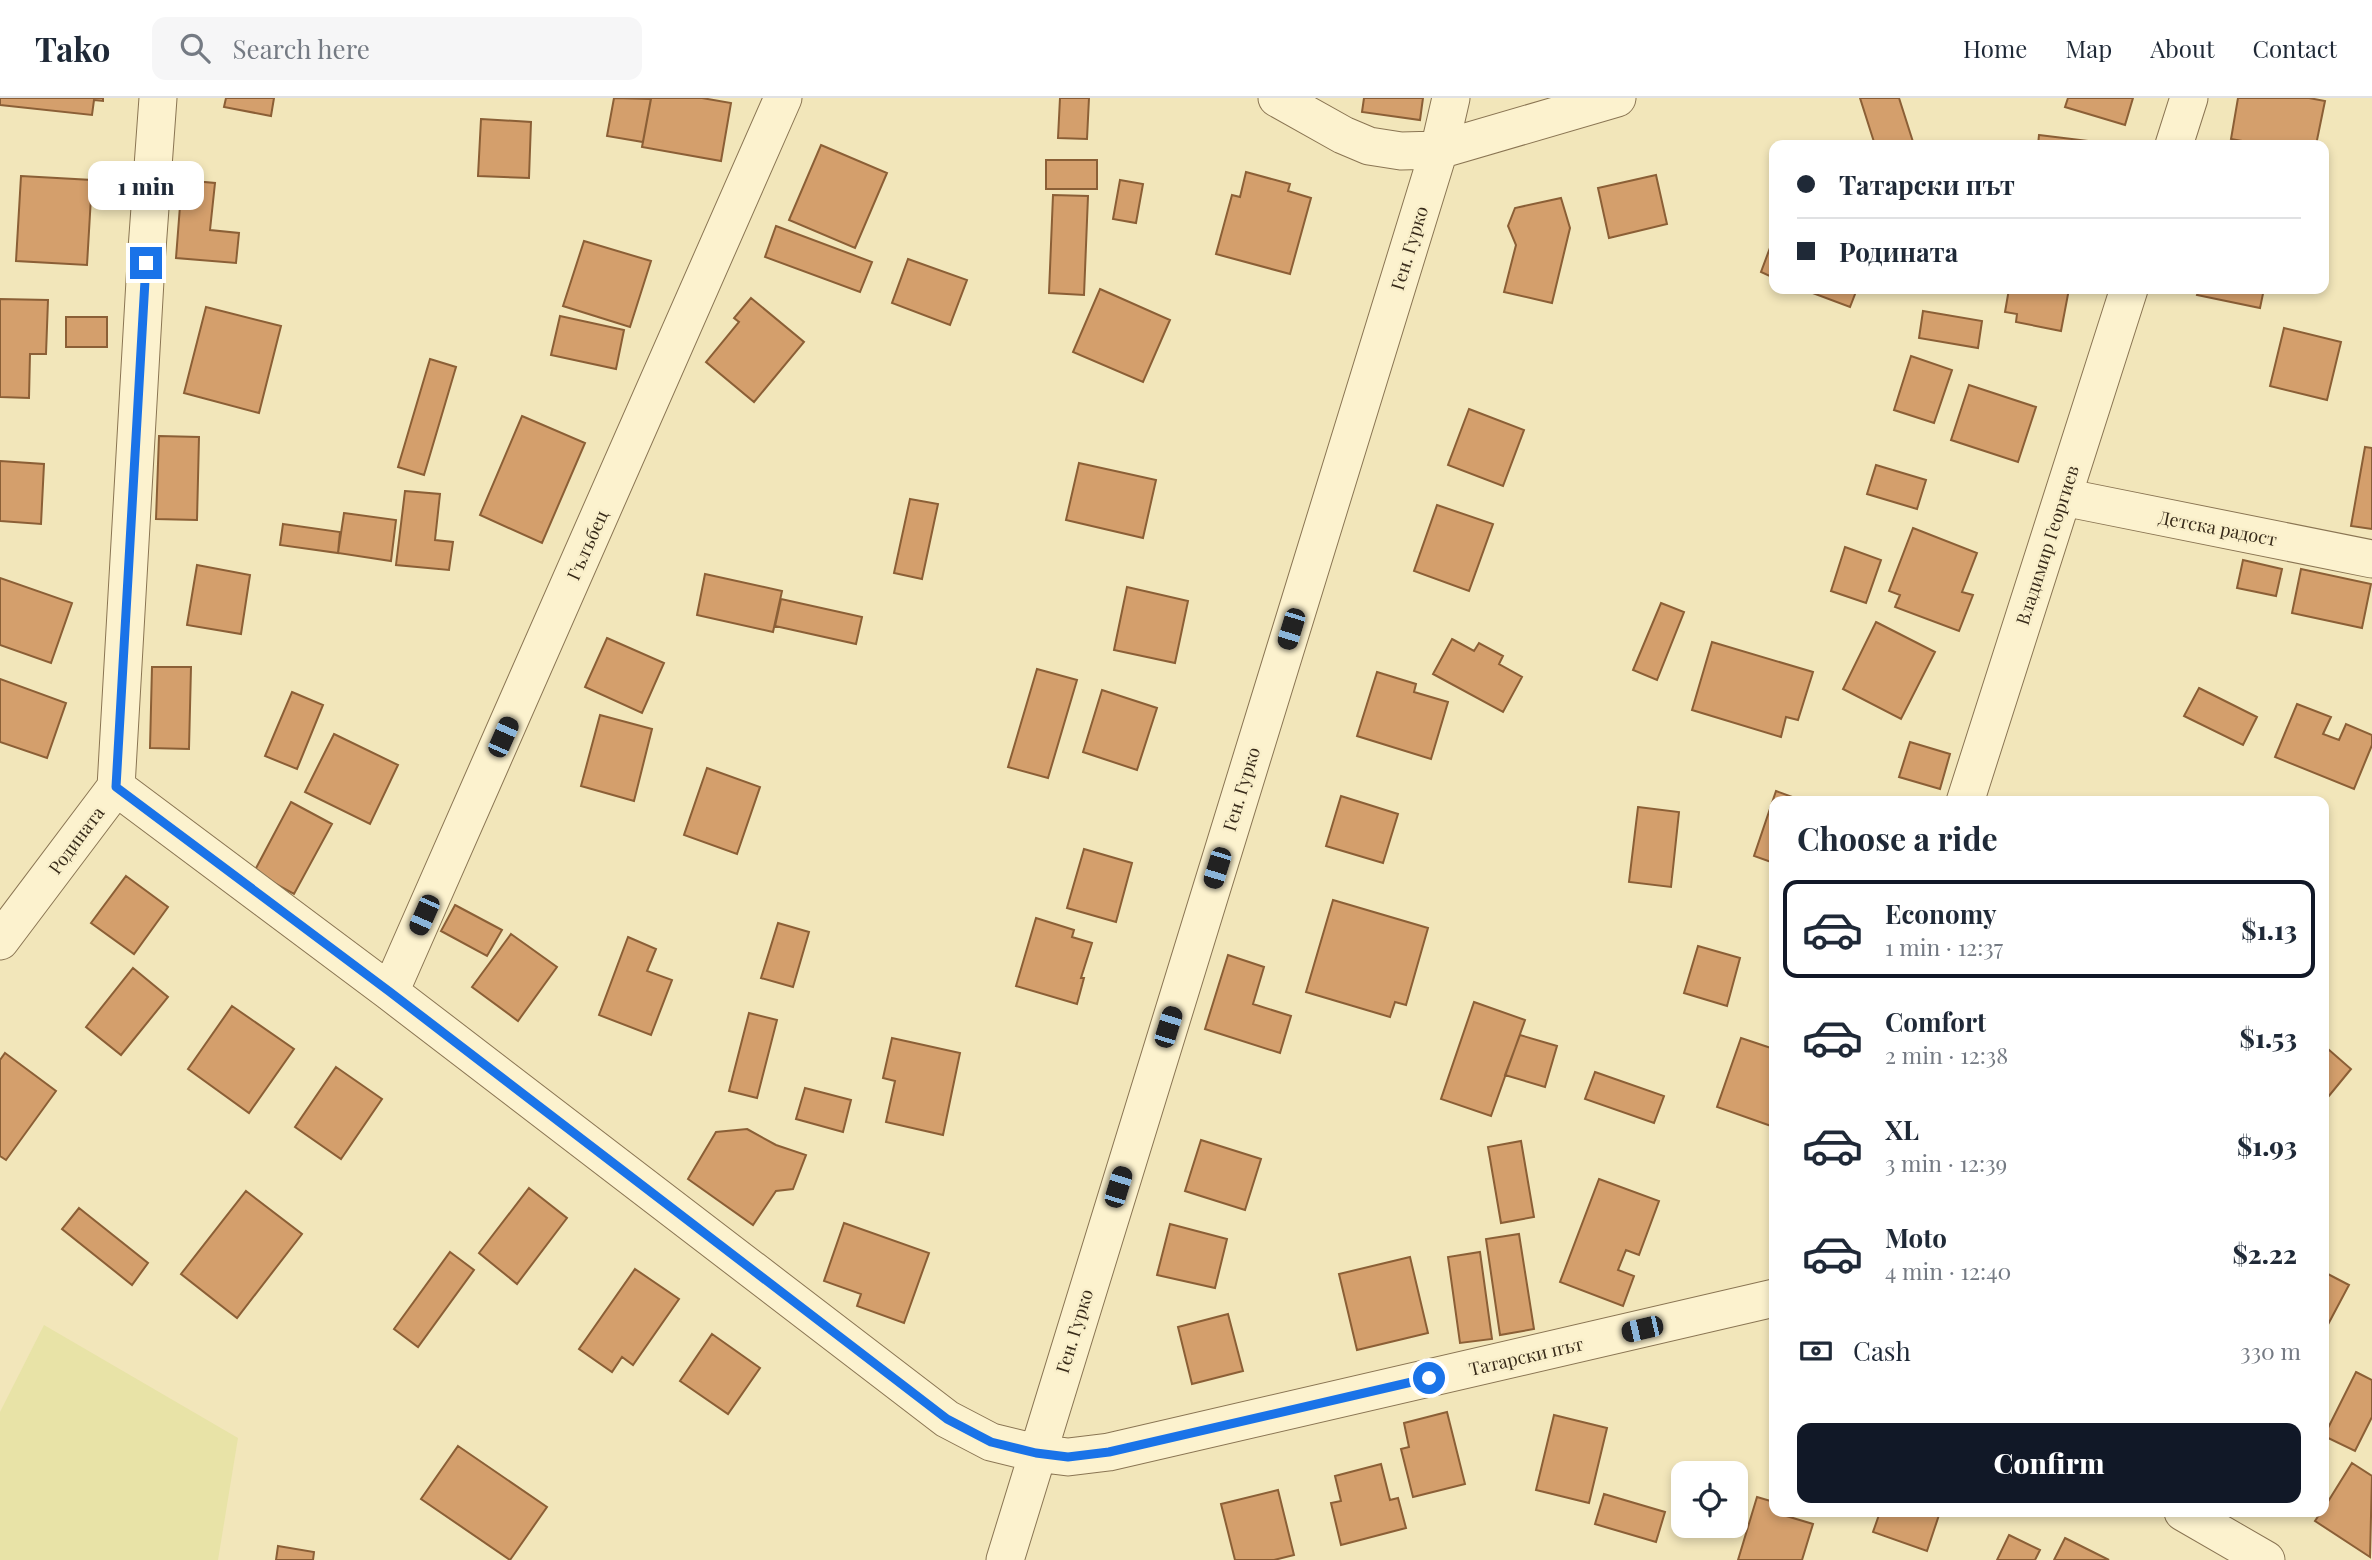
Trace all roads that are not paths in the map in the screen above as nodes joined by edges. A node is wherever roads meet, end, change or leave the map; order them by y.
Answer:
1 (158, 98) edge
2 (783, 98) edge
3 (1277, 98) edge
4 (1451, 98) edge
5 (1617, 98) edge
6 (2189, 98) edge
7 (2176, 140) edge
8 (1439, 150) junction
9 (2127, 294) edge
10 (2063, 497) junction
11 (2372, 559) edge
12 (116, 787) junction
13 (1967, 796) edge
14 (0, 941) edge
15 (390, 992) junction
16 (1769, 1299) edge
17 (1036, 1453) junction
18 (2190, 1517) edge
19 (2246, 1555) edge
20 (1005, 1560) edge

1 - 12 street
2 - 15 street, Гълъбец
3 - 8 street
4 - 8 street, Ген. Гурко
5 - 8 street
6 - 7 street
8 - 17 street, Ген. Гурко
9 - 10 street, Владимир Георгиев
10 - 11 street, Детска радост
10 - 13 street, Владимир Георгиев
12 - 14 street, Родината
12 - 15 street, Татарски път
15 - 17 street, Татарски път
16 - 17 street, Татарски път
17 - 20 street, Ген. Гурко
18 - 19 street

